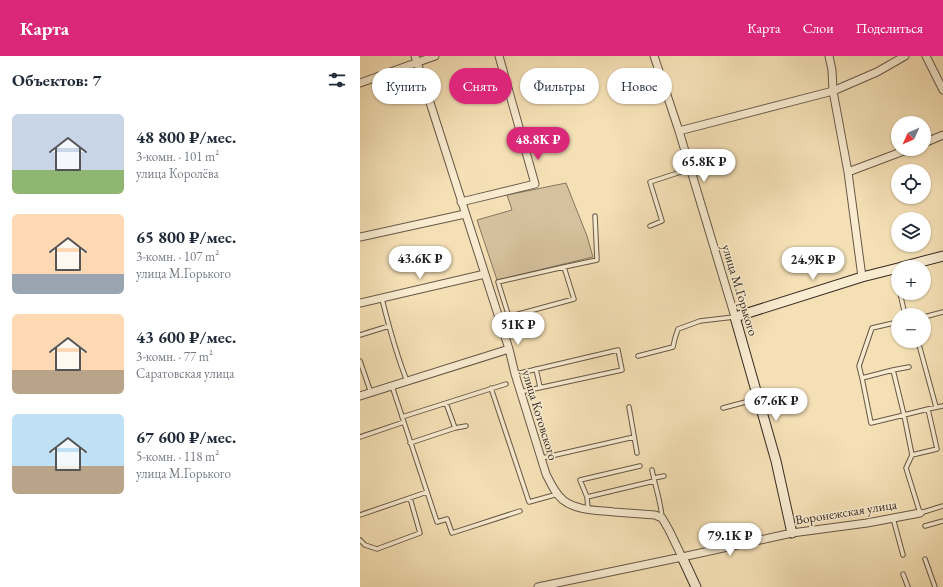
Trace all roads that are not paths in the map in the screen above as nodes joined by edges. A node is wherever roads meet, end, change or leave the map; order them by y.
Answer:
1 (435, 56) edge
2 (499, 56) edge
3 (654, 56) edge
4 (829, 56) edge
5 (905, 56) edge
6 (926, 56) edge
7 (416, 59) edge
8 (360, 83) edge
9 (832, 90) junction
10 (943, 90) edge
11 (679, 131) junction
12 (943, 135) edge
13 (931, 140) edge
14 (891, 156) edge
15 (690, 169) junction
16 (848, 172) junction
17 (461, 202) junction
18 (465, 214) junction
19 (595, 216) dead end
20 (650, 226) dead end
21 (360, 237) edge
22 (943, 256) edge
23 (928, 260) edge
24 (564, 267) junction
25 (891, 270) edge
26 (485, 274) junction
27 (862, 277) junction
28 (382, 299) junction
29 (360, 303) edge
30 (943, 312) edge
31 (931, 315) edge
32 (509, 317) junction
33 (735, 317) junction
34 (499, 319) junction
35 (891, 324) edge
36 (388, 326) junction
37 (360, 335) edge
38 (920, 348) edge
39 (509, 349) junction
40 (638, 356) dead end
41 (360, 361) edge
42 (909, 367) dead end
43 (536, 369) junction
44 (893, 370) junction
45 (514, 374) junction
46 (862, 378) junction
47 (407, 381) junction
48 (506, 384) dead end
49 (392, 386) junction
50 (540, 387) junction
51 (491, 388) junction
52 (520, 392) junction
53 (370, 393) junction
54 (360, 396) edge
55 (758, 399) junction
56 (446, 403) junction
57 (943, 406) edge
58 (629, 407) dead end
59 (936, 407) junction
60 (723, 408) dead end
61 (928, 409) junction
62 (904, 415) junction
63 (402, 417) junction
64 (404, 422) junction
65 (466, 426) dead end
66 (455, 428) junction
67 (360, 437) edge
68 (634, 437) junction
69 (410, 443) junction
70 (637, 453) dead end
71 (912, 455) junction
72 (542, 458) junction
73 (640, 466) dead end
74 (652, 470) dead end
75 (664, 476) dead end
76 (654, 479) junction
77 (427, 492) junction
78 (558, 494) junction
79 (586, 497) junction
80 (410, 498) junction
81 (943, 506) edge
82 (588, 509) junction
83 (520, 511) dead end
84 (920, 513) junction
85 (360, 515) edge
86 (662, 518) junction
87 (893, 518) junction
88 (943, 521) edge
89 (925, 526) dead end
90 (792, 533) junction
91 (360, 540) edge
92 (903, 555) dead end
93 (682, 557) junction
94 (925, 560) dead end
95 (903, 574) dead end
96 (538, 587) edge
97 (696, 587) edge
98 (908, 587) edge
99 (935, 587) edge

1 - 7 street
2 - 17 street
3 - 11 street, улица М.Горького
4 - 9 street
5 - 9 street
6 - 10 street
7 - 8 street
7 - 17 street, улица Котовского
9 - 11 street
9 - 16 street
11 - 15 street, улица М.Горького
12 - 13 street
14 - 16 street
15 - 20 lane
15 - 33 street, улица М.Горького
16 - 27 street
17 - 18 street, улица Котовского
18 - 21 street
18 - 26 street, улица Котовского
19 - 24 lane
22 - 23 street
24 - 32 lane
24 - 32 lane
25 - 27 street
26 - 28 street
26 - 34 street, улица Котовского
27 - 33 street
28 - 29 street
28 - 36 lane
30 - 31 lane
32 - 34 lane
33 - 40 lane
33 - 55 street, улица М.Горького
34 - 39 street, улица Котовского
35 - 46 lane
36 - 37 lane
36 - 47 lane
38 - 59 lane
39 - 45 street, улица Котовского
39 - 47 street
41 - 53 lane
42 - 44 lane
43 - 45 lane
43 - 50 lane
43 - 50 lane
44 - 46 lane
44 - 62 lane
45 - 52 street, улица Котовского
46 - 62 lane
47 - 49 street
48 - 51 lane
49 - 53 street
49 - 63 lane
50 - 52 lane
51 - 56 lane
51 - 78 lane
52 - 72 street, улица Котовского
53 - 54 street
55 - 60 lane
55 - 90 street, улица М.Горького
56 - 63 lane
56 - 66 lane
57 - 59 lane
58 - 68 lane
59 - 61 lane
61 - 62 lane
61 - 71 lane
62 - 71 lane
63 - 64 lane
64 - 67 lane
64 - 69 lane
65 - 66 lane
66 - 69 lane
68 - 70 lane
68 - 72 lane
69 - 77 lane
71 - 84 lane
72 - 78 street, улица Котовского
73 - 79 lane
74 - 76 lane
75 - 76 lane
76 - 79 lane
76 - 86 lane
77 - 80 lane
77 - 83 lane
78 - 82 street, улица Котовского
79 - 82 lane
80 - 85 lane
80 - 91 lane
81 - 84 lane
82 - 86 street, улица Котовского
84 - 87 street, Воронежская улица
86 - 93 street
87 - 90 street, Воронежская улица
87 - 92 lane
88 - 89 lane
90 - 93 street, Воронежская улица
93 - 96 street, Воронежская улица
93 - 97 street
94 - 99 lane
95 - 98 lane

